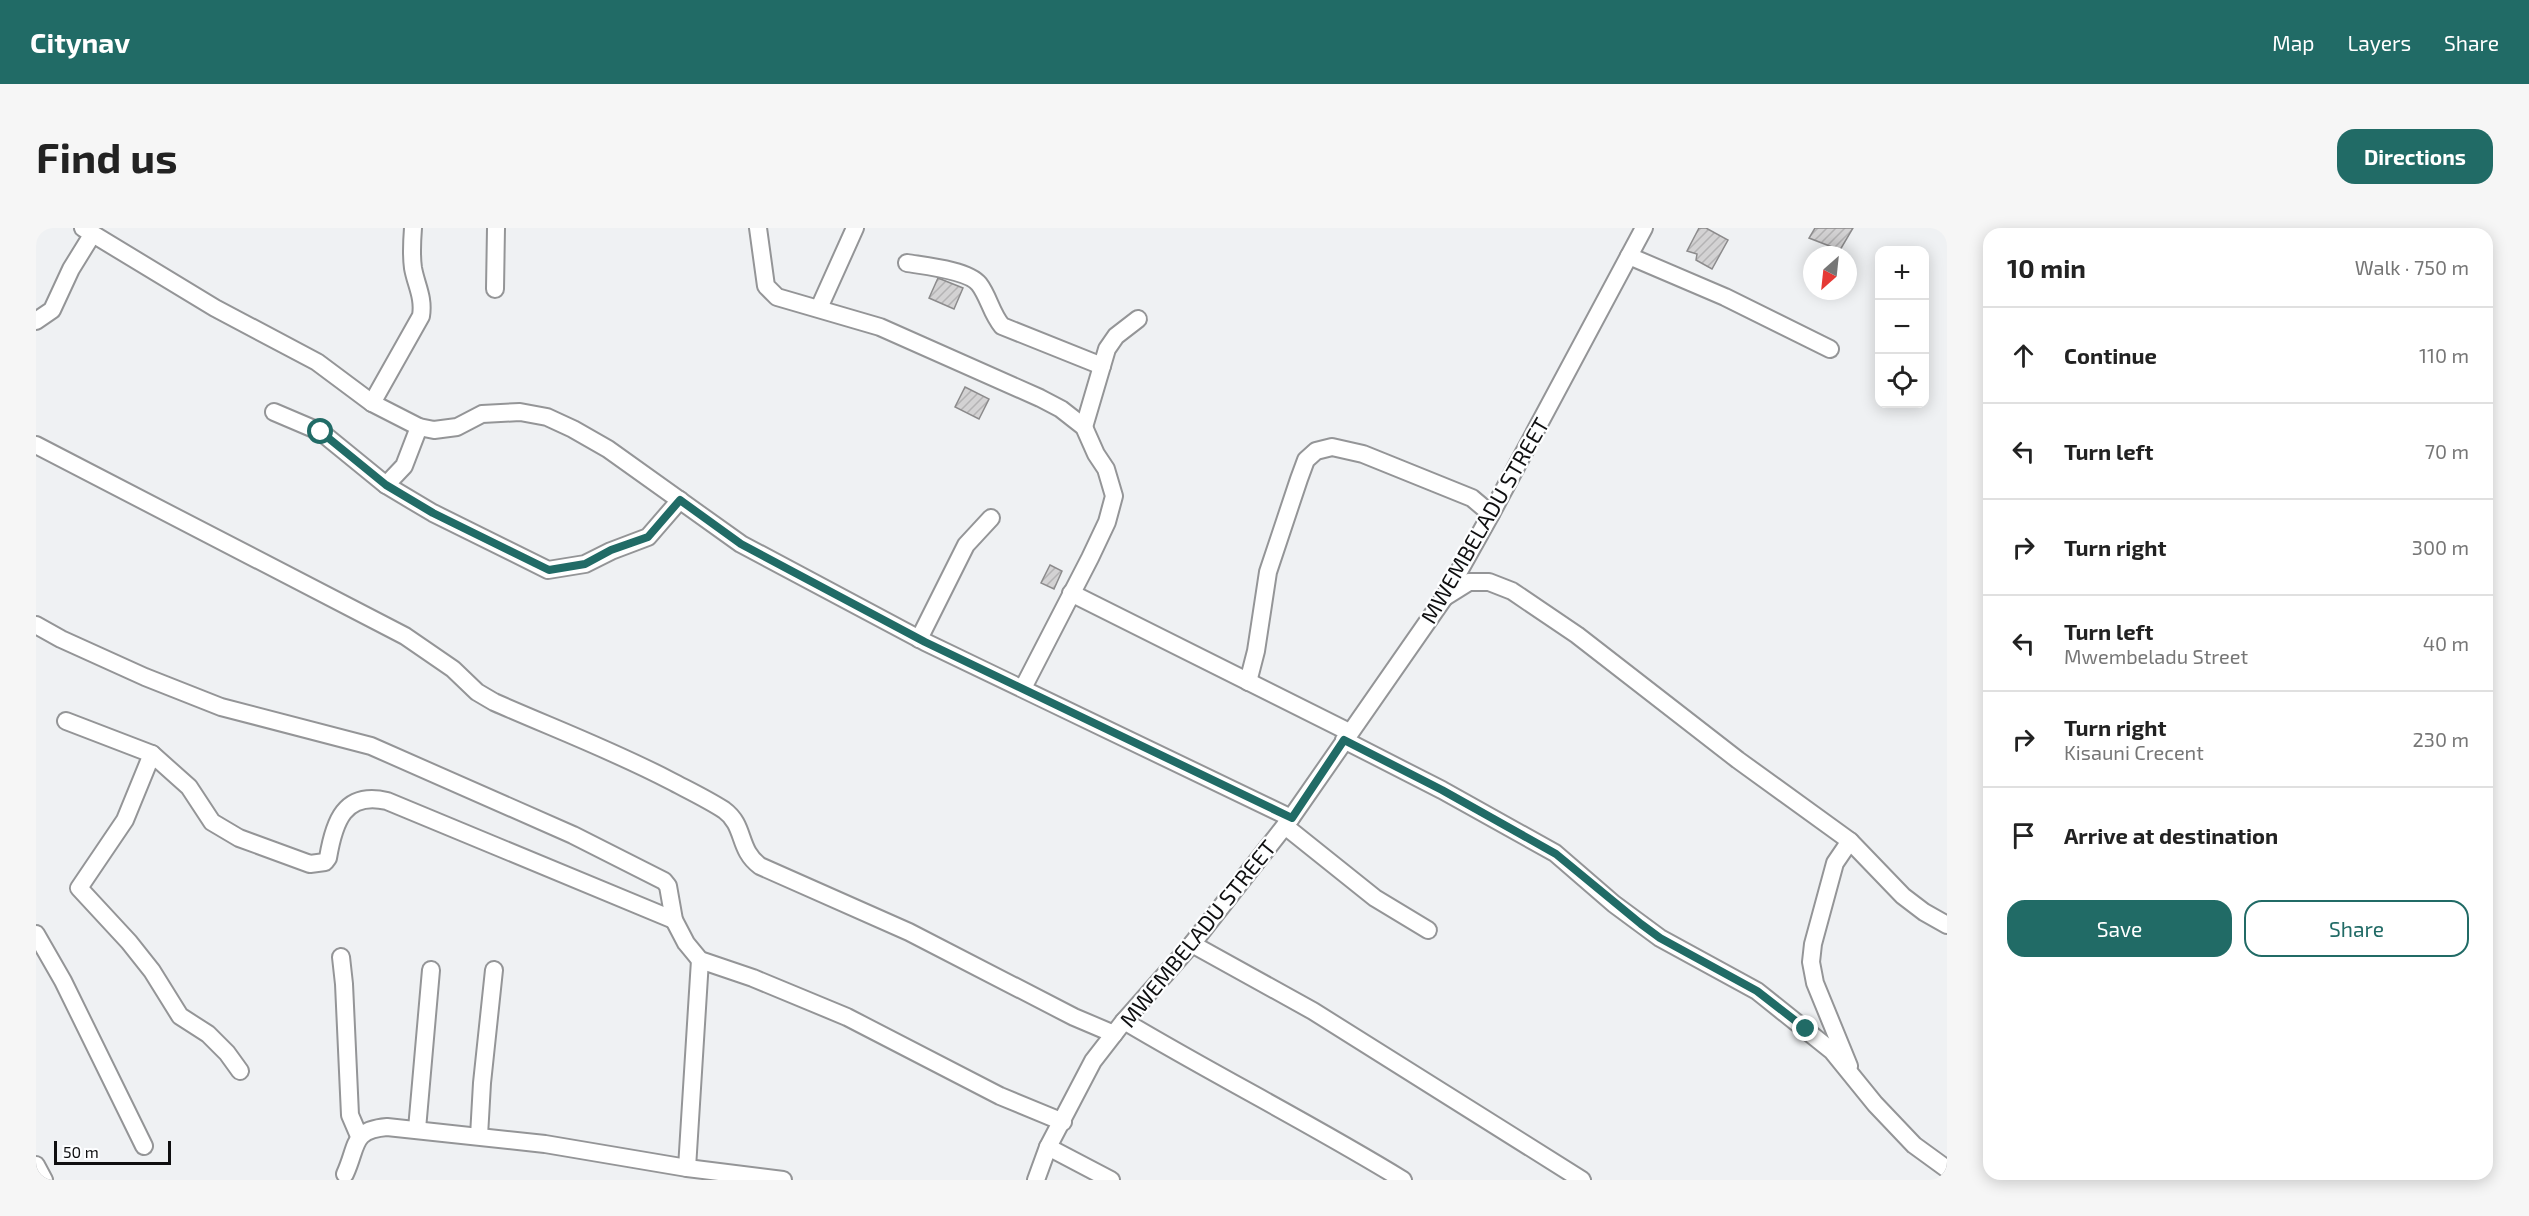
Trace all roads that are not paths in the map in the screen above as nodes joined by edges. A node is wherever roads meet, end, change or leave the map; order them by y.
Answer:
1 (413, 228) edge
2 (496, 228) edge
3 (758, 228) edge
4 (855, 228) edge
5 (1644, 228) edge
6 (88, 232) edge
7 (1629, 256) junction
8 (907, 263) dead end
9 (495, 290) dead end
10 (819, 308) junction
11 (1138, 319) dead end
12 (36, 321) edge
13 (1830, 349) dead end
14 (1102, 366) junction
15 (372, 403) junction
16 (274, 412) dead end
17 (419, 427) junction
18 (1084, 427) junction
19 (36, 445) edge
20 (386, 485) junction
21 (680, 500) junction
22 (1491, 514) junction
23 (991, 518) dead end
24 (1071, 593) junction
25 (1444, 597) junction
26 (36, 625) edge
27 (919, 639) junction
28 (1248, 682) junction
29 (1023, 688) junction
30 (66, 721) dead end
31 (1347, 736) junction
32 (152, 754) junction
33 (1288, 822) junction
34 (1850, 841) junction
35 (1944, 917) edge
36 (674, 920) junction
37 (1428, 930) dead end
38 (36, 934) edge
39 (1192, 944) junction
40 (341, 957) dead end
41 (700, 960) junction
42 (431, 970) dead end
43 (494, 970) dead end
44 (1119, 1028) junction
45 (240, 1071) dead end
46 (1853, 1076) junction
47 (1063, 1122) junction
48 (417, 1129) junction
49 (359, 1136) junction
50 (479, 1136) junction
51 (144, 1146) dead end
52 (1048, 1147) junction
53 (36, 1165) edge
54 (687, 1168) junction
55 (1947, 1169) edge
56 (345, 1174) dead end
57 (1947, 1176) edge
58 (44, 1180) edge
59 (783, 1180) edge
60 (1036, 1180) edge
61 (1111, 1180) edge
62 (1403, 1180) edge
63 (1582, 1180) edge
64 (1945, 1180) edge

1 - 15 street
2 - 9 street
3 - 10 street
4 - 10 street
5 - 7 street, MWEMBELADU STREET
6 - 12 street
6 - 15 street
7 - 13 street
7 - 22 street, MWEMBELADU STREET
8 - 14 street
10 - 18 street
11 - 14 street
14 - 18 street
15 - 17 street
16 - 20 street
17 - 20 street
17 - 21 street
18 - 24 street
19 - 44 street
20 - 21 street
21 - 27 street
22 - 25 street, MWEMBELADU STREET
22 - 28 street
23 - 27 street
24 - 28 street
24 - 29 street
25 - 31 street, MWEMBELADU STREET
25 - 34 street
26 - 36 street
27 - 29 street
28 - 31 street
29 - 33 street
30 - 32 street
31 - 33 street, MWEMBELADU STREET
31 - 46 street
32 - 36 street
32 - 45 street
33 - 37 street
33 - 39 street, MWEMBELADU STREET
34 - 35 street
34 - 46 street
36 - 41 street
38 - 51 street
39 - 44 street, MWEMBELADU STREET
39 - 63 street
40 - 49 street
41 - 47 street
41 - 54 street
42 - 48 street
43 - 50 street
44 - 47 street, MWEMBELADU STREET
44 - 62 street
46 - 55 street
47 - 52 street, MWEMBELADU STREET
48 - 49 street
48 - 50 street
49 - 56 street
50 - 54 street
52 - 60 street, MWEMBELADU STREET
52 - 61 street
53 - 58 street
54 - 59 street
57 - 64 street

